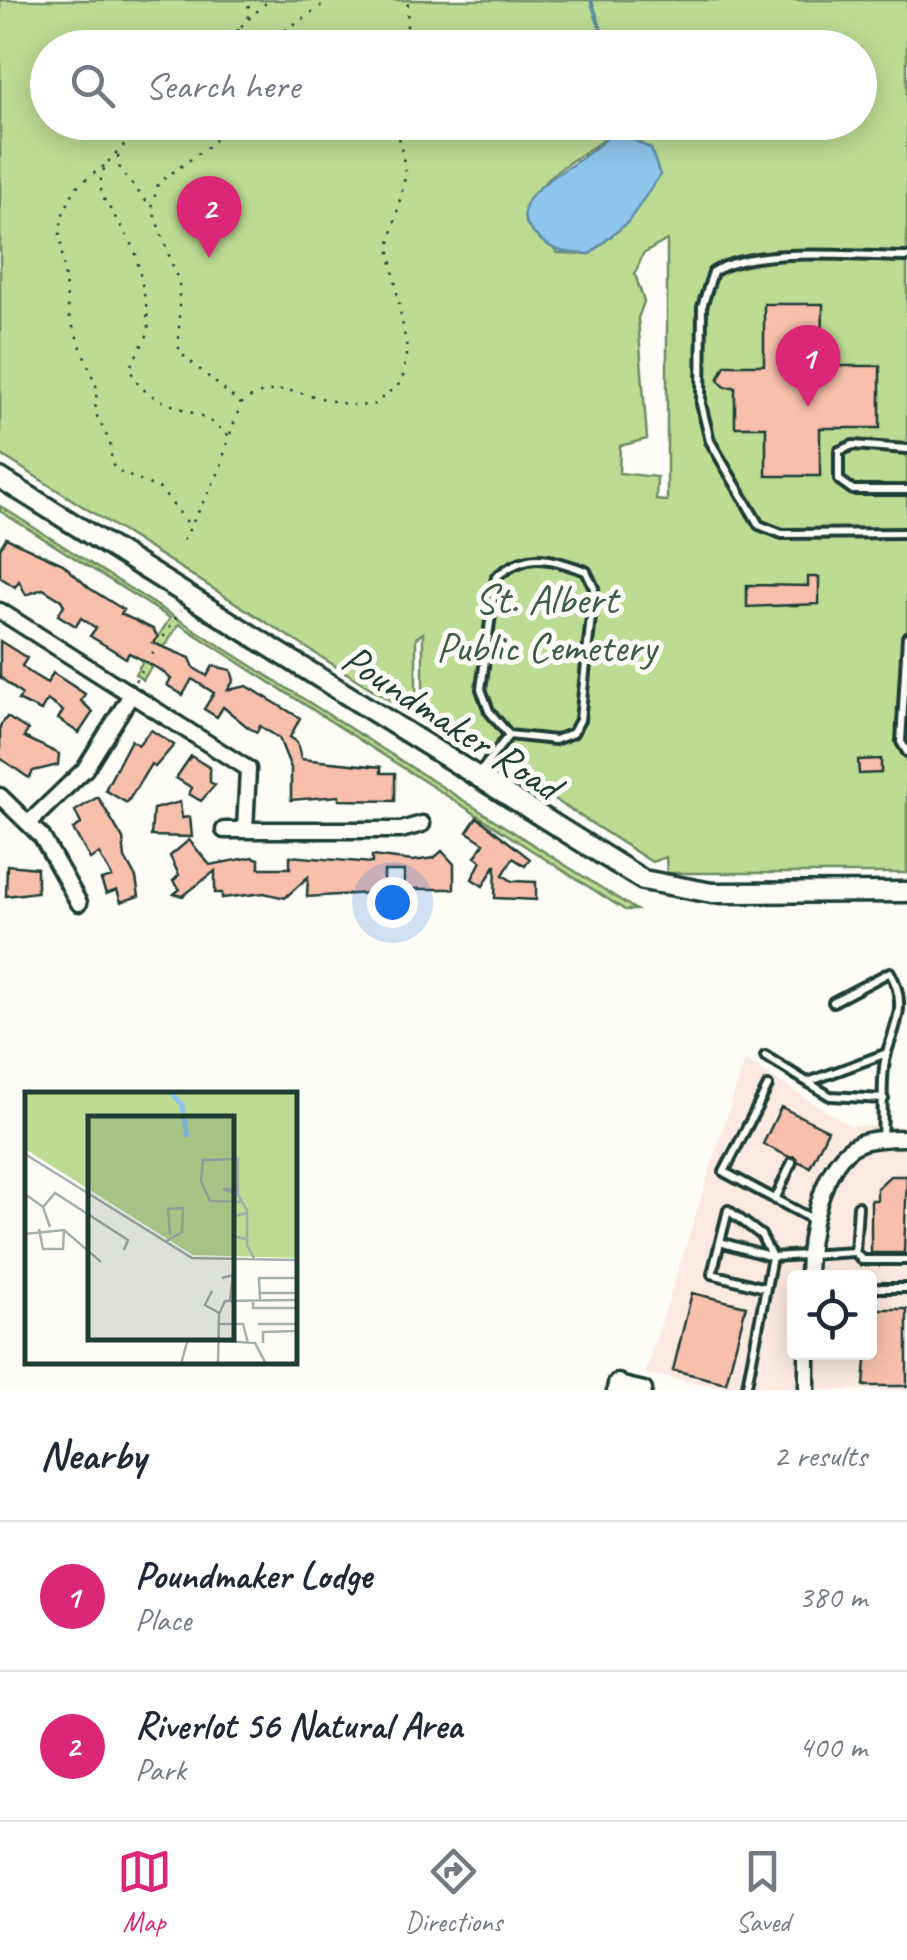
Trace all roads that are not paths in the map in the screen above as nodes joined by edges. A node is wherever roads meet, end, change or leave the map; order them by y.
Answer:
1 (907, 257) edge
2 (907, 449) edge
3 (0, 478) edge
4 (907, 490) edge
5 (907, 533) edge
6 (0, 611) edge
7 (907, 638) edge
8 (133, 688) junction
9 (509, 734) junction
10 (907, 752) edge
11 (476, 777) junction
12 (0, 796) edge
13 (30, 822) junction
14 (422, 824) dead end
15 (224, 830) dead end
16 (245, 830) junction
17 (907, 892) edge
18 (79, 903) dead end
19 (833, 1002) dead end
20 (887, 1052) junction
21 (765, 1056) dead end
22 (807, 1082) junction
23 (768, 1086) dead end
24 (884, 1099) junction
25 (907, 1138) edge
26 (882, 1139) junction
27 (792, 1162) dead end
28 (774, 1200) junction
29 (858, 1206) dead end
30 (813, 1220) junction
31 (720, 1242) junction
32 (855, 1252) junction
33 (808, 1253) junction
34 (772, 1257) junction
35 (907, 1260) edge
36 (808, 1270) edge
37 (765, 1288) junction
38 (877, 1288) edge
39 (907, 1288) edge
40 (808, 1360) edge
41 (618, 1387) edge
42 (644, 1390) edge
43 (746, 1390) edge
44 (807, 1390) edge

1 - 5 lane
2 - 4 lane
3 - 11 street, Poundmaker Road
6 - 8 street
7 - 10 lane
8 - 13 street
8 - 16 street
9 - 9 lane
9 - 11 lane
11 - 17 street, Poundmaker Road
12 - 13 street
13 - 18 street
14 - 16 street
15 - 16 street
19 - 20 lane
20 - 22 lane
20 - 24 lane
21 - 22 lane
22 - 24 lane
23 - 28 lane
24 - 26 lane
25 - 26 street
26 - 30 street
27 - 28 lane
28 - 30 lane
29 - 32 lane
30 - 33 street
31 - 34 lane
31 - 34 lane
31 - 37 lane
32 - 33 lane
32 - 35 lane
33 - 34 lane
33 - 36 street
34 - 37 lane
37 - 43 lane
38 - 39 lane
40 - 44 street
41 - 42 street

